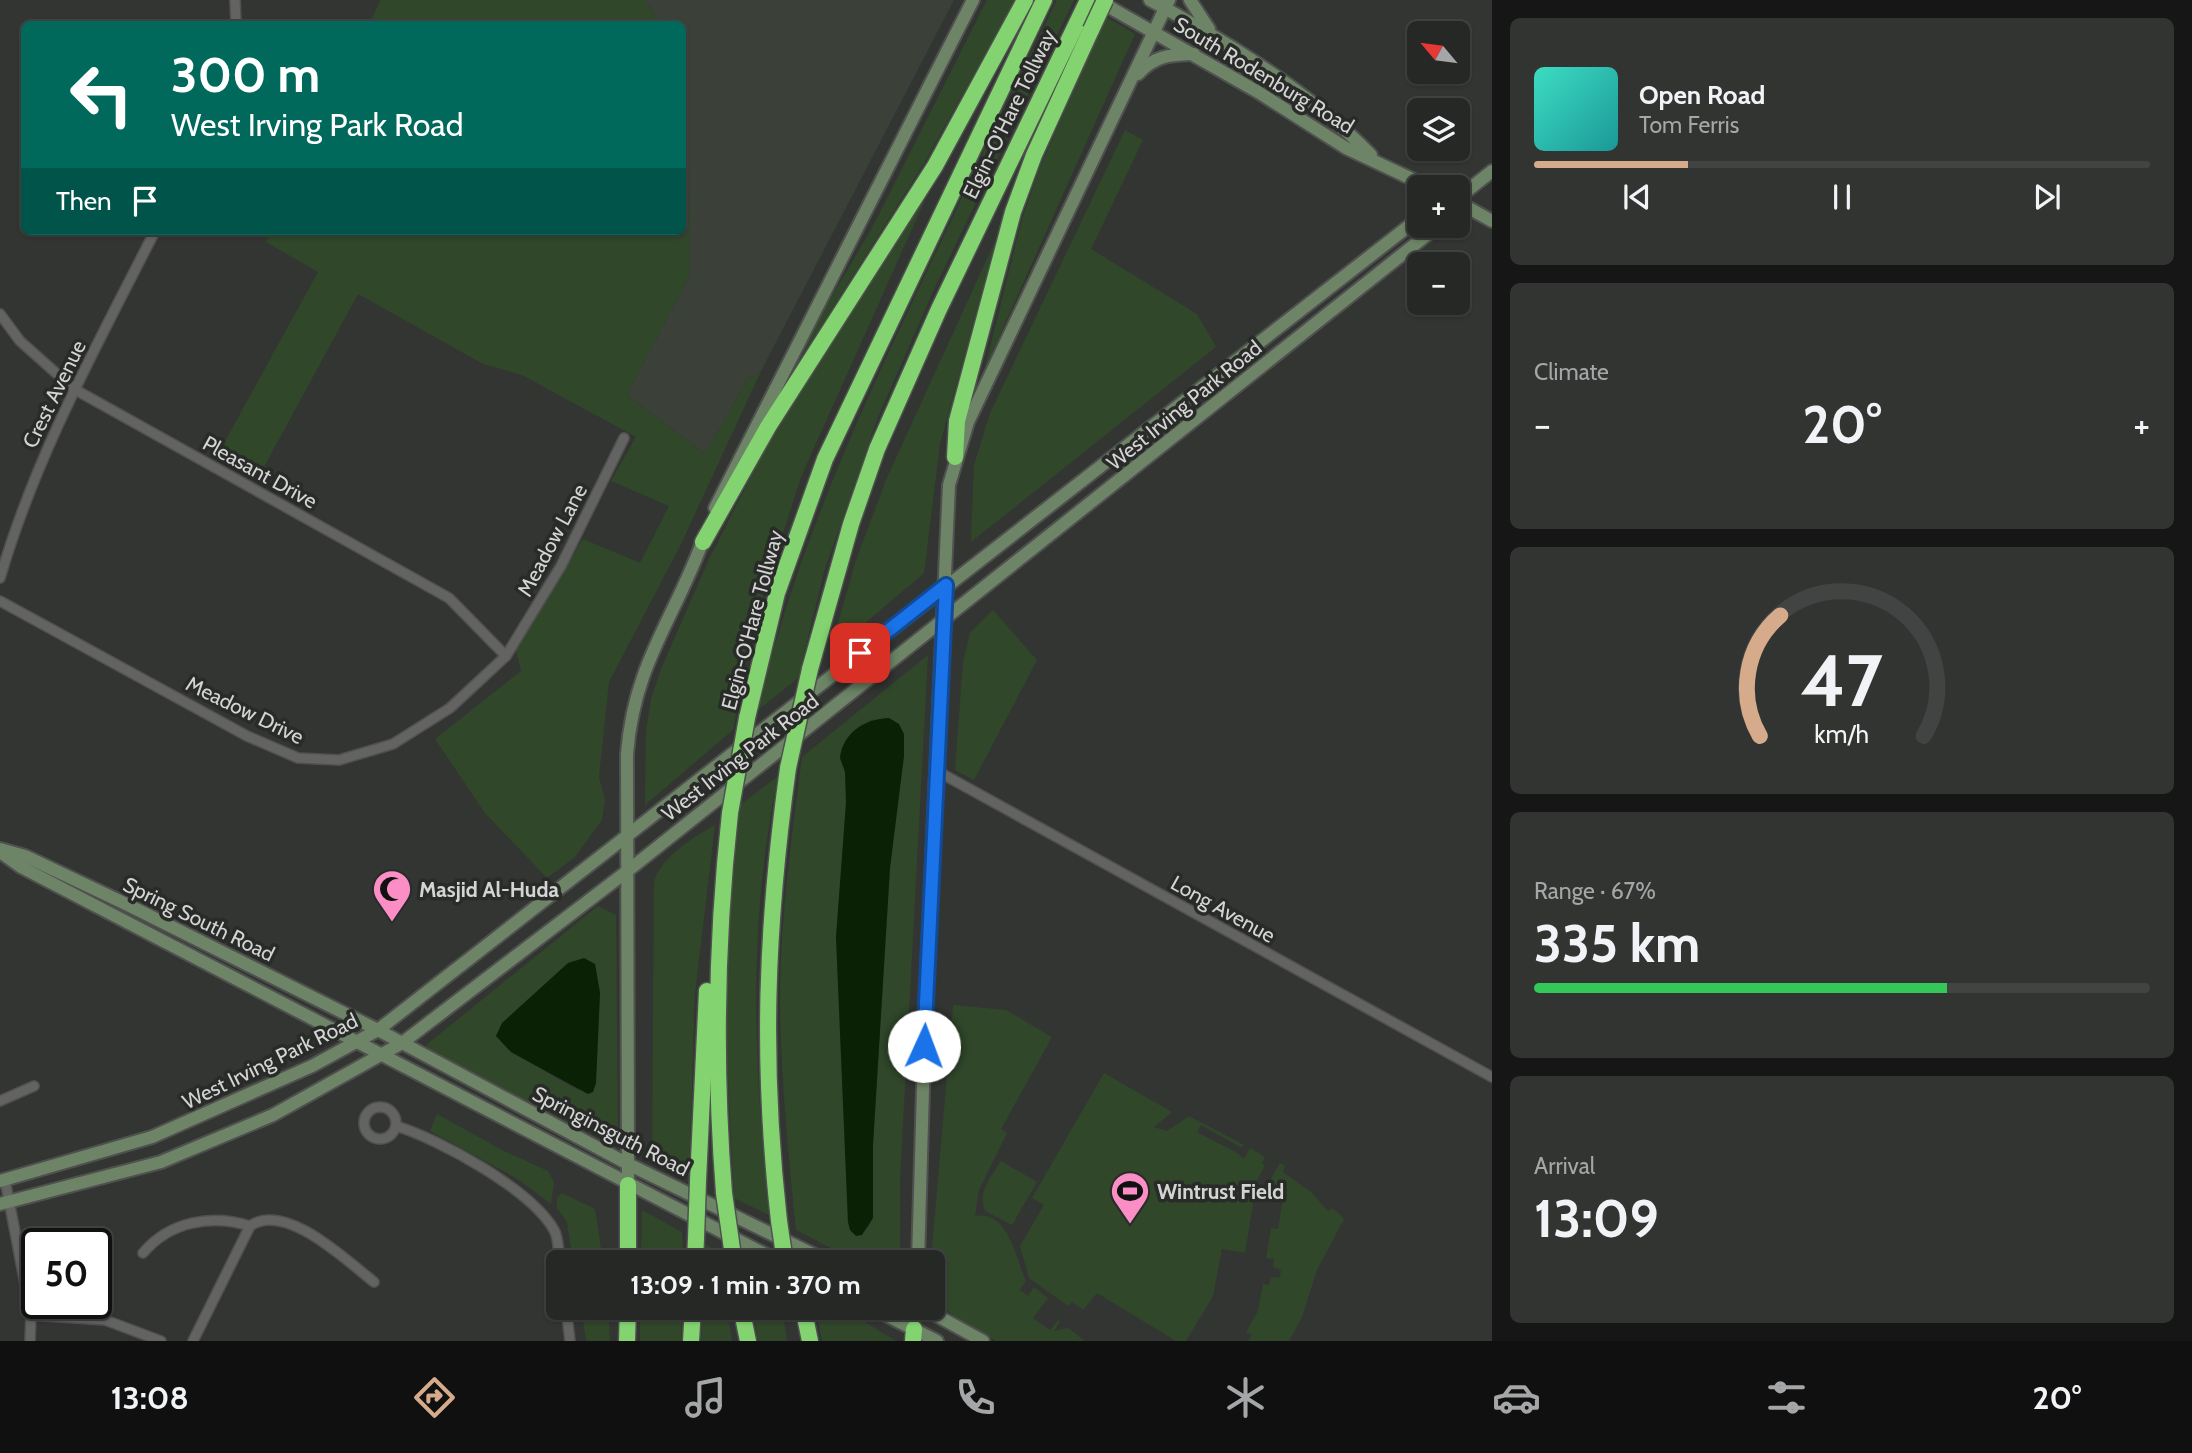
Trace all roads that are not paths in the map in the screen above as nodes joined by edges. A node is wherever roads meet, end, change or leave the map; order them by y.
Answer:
1 (235, 0) edge
2 (973, 0) edge
3 (1025, 0) edge
4 (1088, 0) edge
5 (1097, 0) edge
6 (1105, 0) edge
7 (1150, 0) edge
8 (1190, 0) edge
9 (1043, 2) edge
10 (1167, 4) edge
11 (236, 21) edge
12 (1084, 26) junction
13 (1153, 31) junction
14 (1219, 39) junction
15 (1194, 54) junction
16 (1128, 84) junction
17 (1376, 161) junction
18 (1492, 171) edge
19 (1407, 176) edge
20 (1470, 190) edge
21 (1470, 207) edge
22 (1492, 221) edge
23 (1407, 227) edge
24 (153, 235) edge
25 (1423, 238) edge
26 (0, 314) edge
27 (74, 389) junction
28 (624, 439) dead end
29 (955, 457) junction
30 (703, 542) junction
31 (0, 578) edge
32 (946, 585) junction
33 (0, 601) edge
34 (942, 622) junction
35 (506, 656) junction
36 (937, 771) junction
37 (629, 837) junction
38 (0, 850) edge
39 (629, 869) junction
40 (719, 931) junction
41 (378, 1030) junction
42 (358, 1043) junction
43 (402, 1043) junction
44 (382, 1055) junction
45 (1492, 1077) edge
46 (34, 1086) dead end
47 (0, 1101) edge
48 (396, 1126) dead end
49 (628, 1164) junction
50 (3, 1180) edge
51 (628, 1185) junction
52 (5, 1203) edge
53 (784, 1223) junction
54 (250, 1226) junction
55 (558, 1250) edge
56 (628, 1250) edge
57 (696, 1250) edge
58 (732, 1250) edge
59 (759, 1250) edge
60 (783, 1250) edge
61 (792, 1250) edge
62 (804, 1250) edge
63 (918, 1250) edge
64 (143, 1253) dead end
65 (21, 1272) edge
66 (373, 1282) dead end
67 (31, 1319) edge
68 (80, 1319) edge
69 (568, 1320) edge
70 (628, 1320) edge
71 (692, 1320) edge
72 (744, 1320) edge
73 (795, 1320) edge
74 (806, 1320) edge
75 (890, 1320) edge
76 (943, 1320) edge
77 (914, 1335) edge
78 (30, 1341) edge
79 (161, 1341) edge
80 (193, 1341) edge
81 (570, 1341) edge
82 (628, 1341) edge
83 (691, 1341) edge
84 (748, 1341) edge
85 (799, 1341) edge
86 (810, 1341) edge
87 (937, 1341) edge
88 (983, 1341) edge

1 - 11 street
2 - 30 main road
3 - 30 highway
4 - 12 highway, Elgin-O'Hare Tollway
5 - 13 main road, South Rodenburg Road
6 - 12 highway, bridge
7 - 10 main road, South Rodenburg Road
8 - 14 main road
9 - 40 highway, Elgin-O'Hare Tollway, bridge
10 - 13 main road
10 - 14 main road, South Rodenburg Road
12 - 29 highway
12 - 53 highway, Elgin-O'Hare Tollway, bridge
13 - 15 main road, South Rodenburg Road
13 - 16 main road
14 - 17 main road, South Rodenburg Road
15 - 16 main road
15 - 17 main road, South Rodenburg Road
16 - 29 main road
17 - 19 main road, South Rodenburg Road
18 - 20 main road
21 - 22 main road
23 - 32 main road, West Irving Park Road
24 - 27 street, Crest Avenue
25 - 34 main road, West Irving Park Road
26 - 27 street, Pleasant Drive
27 - 31 street, Crest Avenue
27 - 35 street, Pleasant Drive
28 - 35 street, Meadow Lane
29 - 32 main road
30 - 37 main road
32 - 34 main road
32 - 37 main road, West Irving Park Road
33 - 35 street, Meadow Drive
34 - 36 main road
34 - 39 main road, West Irving Park Road
36 - 45 street, Long Avenue
36 - 63 main road
37 - 39 main road
37 - 41 main road, West Irving Park Road
38 - 41 main road, Spring South Road
38 - 42 main road, Spring South Road
39 - 43 main road, West Irving Park Road
39 - 49 main road
40 - 57 highway, bridge
40 - 58 highway, Elgin-O'Hare Tollway, bridge
41 - 42 main road, West Irving Park Road
41 - 43 main road, Springinsguth Road
42 - 44 main road, Springinsguth Road
42 - 50 main road, West Irving Park Road
43 - 44 main road, West Irving Park Road
43 - 49 main road, Springinsguth Road
44 - 51 main road, Springinsguth Road
44 - 52 main road, West Irving Park Road
46 - 47 street
48 - 55 street
49 - 51 main road
49 - 62 main road, Springinsguth Road
50 - 52 street
51 - 56 highway
51 - 59 main road, Springinsguth Road
52 - 65 street
53 - 60 highway, Elgin-O'Hare Tollway, bridge
53 - 61 highway
54 - 64 street
54 - 66 street
54 - 80 street
67 - 78 street
68 - 79 street
69 - 81 street
70 - 82 highway
71 - 83 highway
72 - 84 highway
73 - 85 highway
74 - 86 highway
75 - 77 main road
76 - 88 main road
77 - 87 main road

